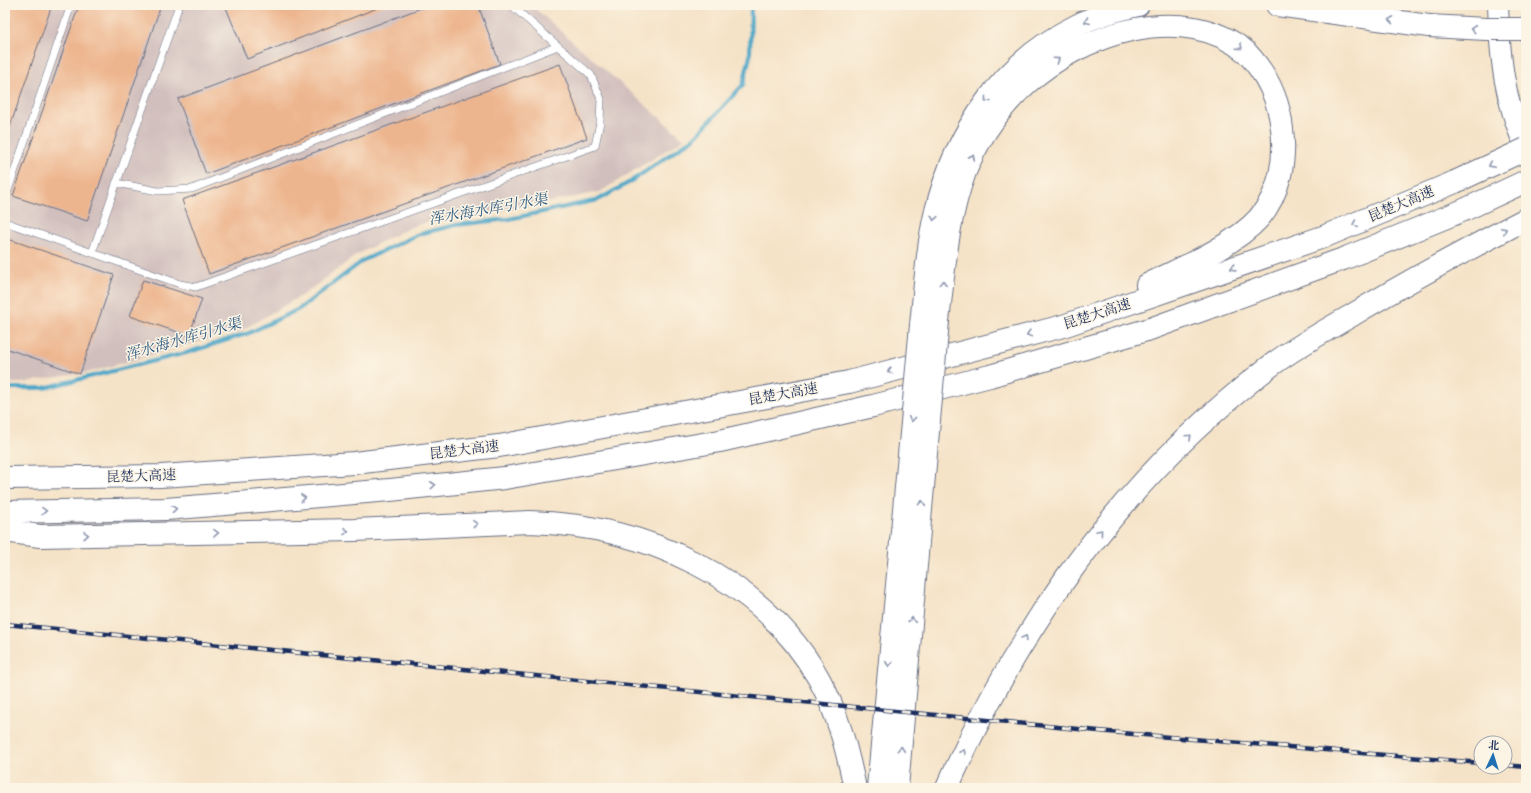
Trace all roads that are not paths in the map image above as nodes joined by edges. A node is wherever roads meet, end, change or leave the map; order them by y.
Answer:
1 (71, 5) edge
2 (179, 5) edge
3 (511, 5) edge
4 (1138, 5) edge
5 (1277, 5) edge
6 (1498, 5) edge
7 (1526, 29) edge
8 (558, 46) junction
9 (1526, 150) edge
10 (1526, 181) edge
11 (116, 183) junction
12 (5, 199) edge
13 (1526, 219) edge
14 (5, 222) edge
15 (92, 253) junction
16 (930, 323) junction
17 (1063, 326) junction
18 (5, 478) edge
19 (5, 512) edge
20 (5, 531) edge
21 (909, 542) junction
22 (855, 788) edge
23 (878, 788) edge
24 (897, 788) edge
25 (947, 788) edge

1 - 12 lane
2 - 11 lane
3 - 8 lane
4 -> 16 highway
7 -> 5 highway, bridge
6 - 9 main road
8 - 11 lane
8 - 15 lane
9 -> 17 highway, 昆楚大高速, bridge
19 -> 10 highway, 昆楚大高速
11 - 15 lane
25 -> 13 highway
14 - 15 lane
16 -> 17 highway
16 - 21 highway, bridge
17 -> 18 highway, 昆楚大高速
20 -> 22 highway
21 -> 23 highway
24 -> 21 highway

